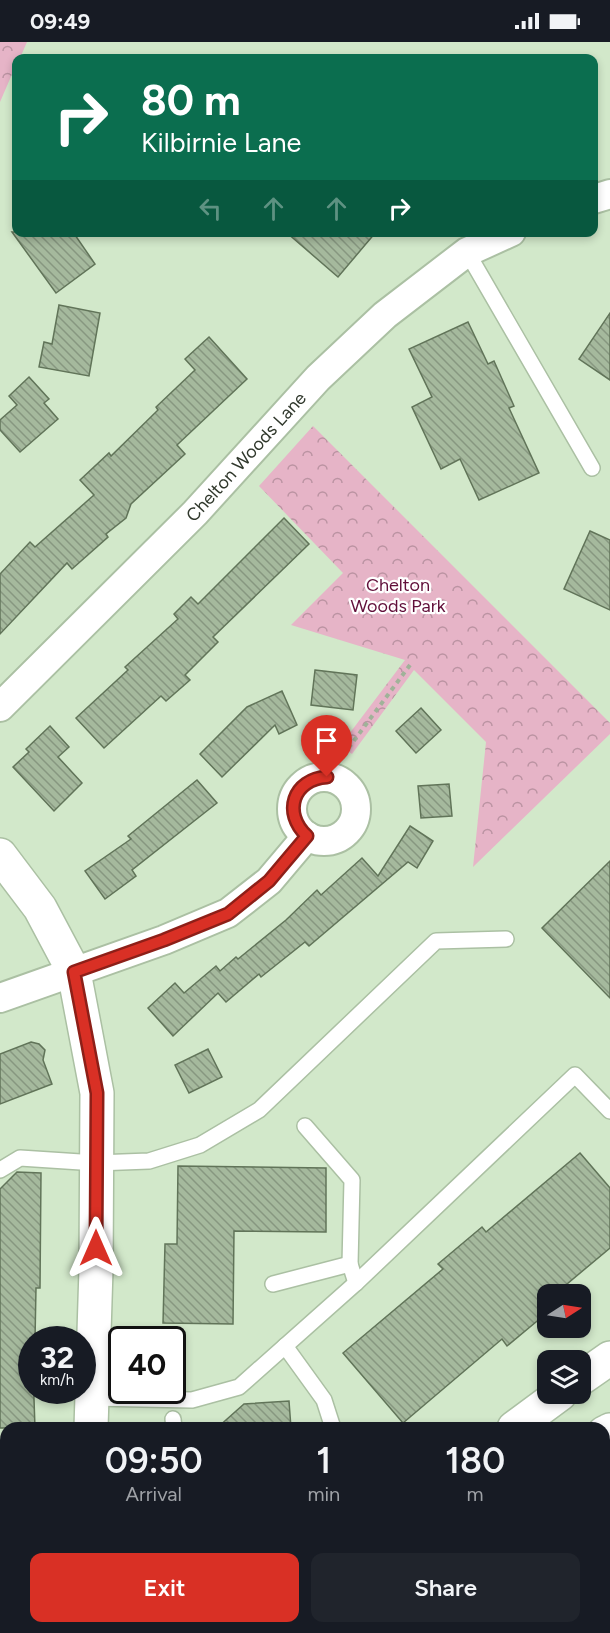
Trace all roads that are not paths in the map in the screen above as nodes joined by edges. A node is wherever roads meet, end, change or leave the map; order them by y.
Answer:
1 (499, 237) edge
2 (467, 252) junction
3 (592, 468) dead end
4 (0, 707) edge
5 (307, 836) junction
6 (0, 855) edge
7 (506, 939) dead end
8 (74, 972) junction
9 (0, 998) edge
10 (610, 1111) edge
11 (305, 1126) dead end
12 (96, 1163) junction
13 (0, 1170) edge
14 (350, 1264) junction
15 (356, 1283) junction
16 (273, 1284) dead end
17 (285, 1346) junction
18 (610, 1358) edge
19 (591, 1371) edge
20 (546, 1404) edge
21 (92, 1413) edge
22 (331, 1422) edge
23 (522, 1422) edge

1 - 2 street, Chelton Woods Lane
2 - 3 lane
2 - 4 street, Chelton Woods Lane
5 - 5 street
5 - 8 street
6 - 8 street
7 - 12 lane
8 - 9 street
8 - 12 street
10 - 15 lane
11 - 14 lane
12 - 13 lane
12 - 21 street
14 - 15 lane
14 - 16 lane
15 - 17 lane
17 - 21 lane
17 - 22 lane
18 - 19 street
20 - 23 street

